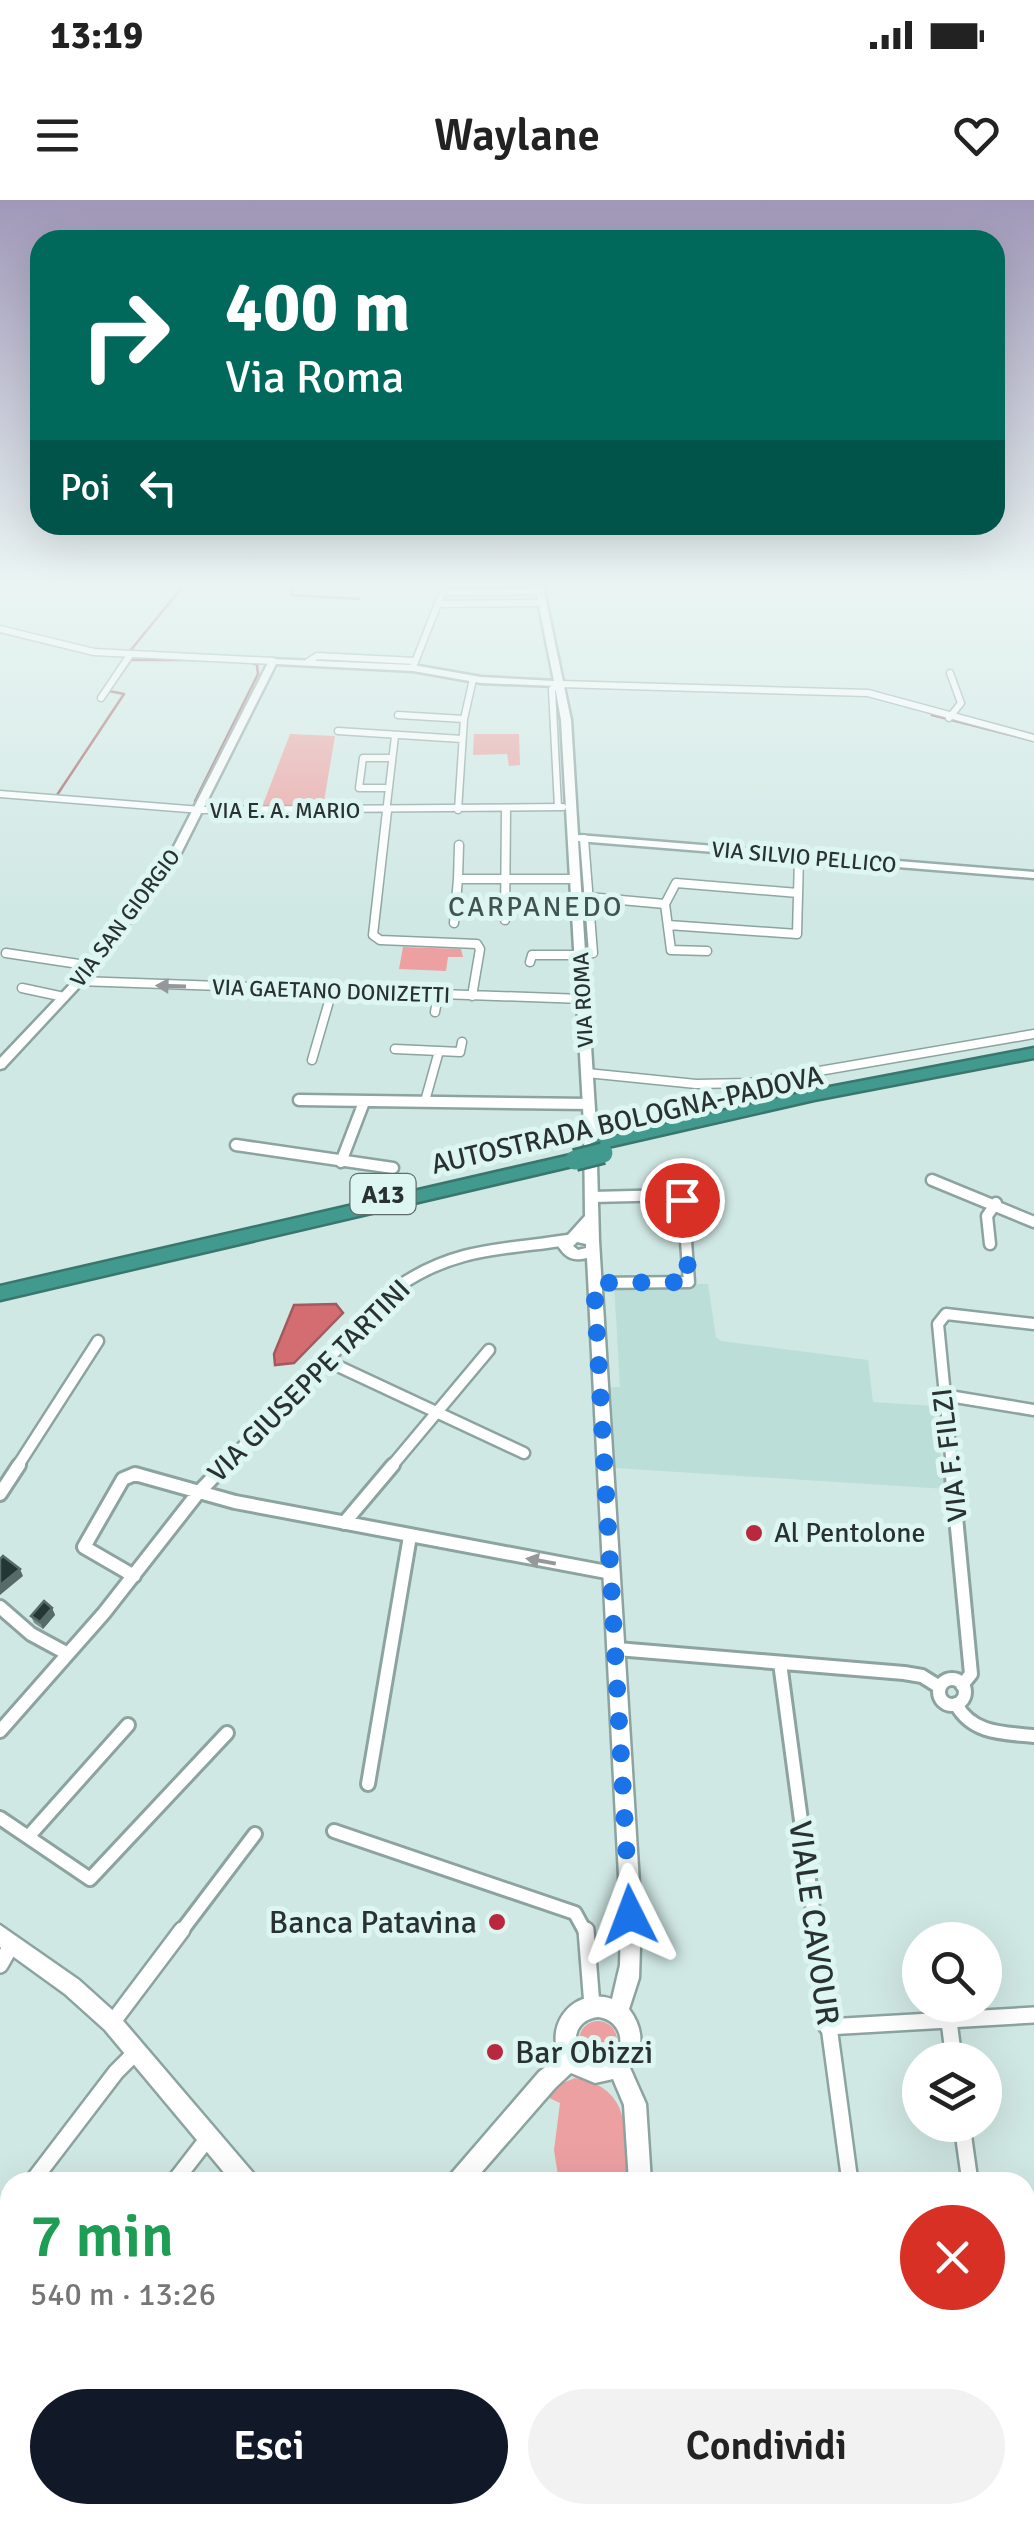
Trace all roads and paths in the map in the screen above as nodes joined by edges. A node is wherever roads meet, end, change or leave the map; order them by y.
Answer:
1 (103, 694) edge
2 (257, 694) edge
3 (470, 694) edge
4 (552, 694) edge
5 (561, 694) edge
6 (878, 694) edge
7 (958, 694) edge
8 (101, 698) dead end
9 (398, 716) dead end
10 (949, 718) junction
11 (464, 719) junction
12 (338, 731) dead end
13 (395, 736) junction
14 (1034, 738) edge
15 (462, 739) junction
16 (392, 758) junction
17 (388, 788) junction
18 (0, 794) edge
19 (558, 807) junction
20 (572, 807) junction
21 (506, 808) junction
22 (201, 810) junction
23 (386, 810) junction
24 (458, 810) junction
25 (579, 838) junction
26 (459, 845) dead end
27 (799, 856) junction
28 (1034, 875) edge
29 (576, 878) junction
30 (506, 879) junction
31 (458, 880) junction
32 (798, 893) junction
33 (583, 896) junction
34 (665, 904) junction
35 (505, 920) dead end
36 (454, 923) dead end
37 (668, 924) junction
38 (707, 952) dead end
39 (6, 953) dead end
40 (587, 954) junction
41 (530, 962) dead end
42 (92, 966) junction
43 (79, 981) junction
44 (22, 988) dead end
45 (332, 991) junction
46 (438, 995) junction
47 (472, 996) junction
48 (64, 998) junction
49 (583, 999) junction
50 (435, 1012) dead end
51 (1034, 1034) edge
52 (462, 1042) dead end
53 (394, 1049) dead end
54 (439, 1051) junction
55 (1034, 1053) edge
56 (312, 1060) dead end
57 (1034, 1062) edge
58 (0, 1065) edge
59 (587, 1073) junction
60 (299, 1100) dead end
61 (364, 1102) junction
62 (424, 1102) junction
63 (589, 1104) junction
64 (236, 1145) dead end
65 (602, 1149) junction
66 (573, 1155) junction
67 (341, 1162) junction
68 (393, 1168) dead end
69 (932, 1180) dead end
70 (592, 1197) junction
71 (996, 1204) junction
72 (592, 1217) junction
73 (1034, 1222) edge
74 (990, 1244) dead end
75 (593, 1246) junction
76 (572, 1247) junction
77 (594, 1280) junction
78 (0, 1282) edge
79 (0, 1292) edge
80 (1034, 1324) edge
81 (98, 1341) dead end
82 (489, 1350) dead end
83 (327, 1360) junction
84 (942, 1395) junction
85 (1034, 1410) edge
86 (435, 1414) junction
87 (524, 1454) dead end
88 (0, 1494) edge
89 (198, 1494) junction
90 (358, 1505) junction
91 (344, 1522) junction
92 (366, 1527) junction
93 (410, 1536) junction
94 (612, 1572) junction
95 (134, 1576) junction
96 (0, 1607) edge
97 (616, 1649) junction
98 (68, 1654) junction
99 (780, 1663) junction
100 (962, 1685) junction
101 (938, 1686) junction
102 (956, 1704) junction
103 (128, 1725) dead end
104 (0, 1731) edge
105 (227, 1733) dead end
106 (1034, 1736) edge
107 (368, 1784) dead end
108 (0, 1818) edge
109 (334, 1831) dead end
110 (255, 1834) dead end
111 (28, 1837) junction
112 (6, 1940) edge
113 (0, 1965) edge
114 (592, 2006) junction
115 (616, 2012) junction
116 (1034, 2016) edge
117 (1002, 2018) edge
118 (112, 2022) junction
119 (949, 2022) joint
120 (827, 2027) junction
121 (952, 2042) edge
122 (136, 2052) junction
123 (572, 2058) junction
124 (618, 2066) junction
125 (208, 2138) junction
126 (964, 2142) edge
127 (40, 2172) edge
128 (182, 2172) edge
129 (237, 2172) edge
130 (467, 2172) edge
131 (639, 2172) edge
132 (849, 2172) edge
133 (969, 2172) edge

1 - 8 street
2 - 22 main road, VIA SAN GIORGIO
3 - 11 street
4 - 19 street, VIA ROMA
5 - 20 main road, VIA ROMA
6 - 10 street
7 - 10 street
9 - 11 street
10 - 14 street
11 - 15 street
12 - 13 street
13 - 15 street
13 - 16 street
15 - 24 street
16 - 17 street
16 - 17 street
17 - 23 street
18 - 22 street, VIA E. A. MARIO
19 - 20 street, VIA E. A. MARIO
19 - 21 street, VIA E. A. MARIO
20 - 25 main road, VIA ROMA
21 - 24 street, VIA E. A. MARIO
21 - 30 street
22 - 23 street, VIA E. A. MARIO
22 - 42 main road, VIA SAN GIORGIO
23 - 24 street, VIA E. A. MARIO
23 - 47 street
25 - 27 main road, VIA SILVIO PELLICO
25 - 29 main road, VIA ROMA
25 - 33 street, VIA ROMA
26 - 31 street
27 - 28 main road, VIA SILVIO PELLICO
27 - 32 street
29 - 30 street
29 - 33 main road, VIA ROMA
30 - 31 street
30 - 35 street
31 - 36 street
32 - 34 street
32 - 37 street
33 - 34 street
33 - 40 main road, VIA ROMA
34 - 37 street
37 - 38 street
39 - 42 street
40 - 41 street
40 - 49 main road, VIA ROMA
42 - 43 main road, VIA SAN GIORGIO
45 -> 43 street, VIA GAETANO DONIZETTI
43 - 48 main road, VIA SAN GIORGIO
44 - 48 street, VIA SAN GIORGIO
45 - 46 street, VIA GAETANO DONIZETTI
45 - 56 street
46 - 47 street, VIA GAETANO DONIZETTI
46 - 50 street
47 - 49 street, VIA GAETANO DONIZETTI
48 - 58 main road, VIA SAN GIORGIO
49 - 59 main road, VIA ROMA
51 - 59 street
52 - 54 street
53 - 54 street
54 - 62 street
55 - 65 highway, AUTOSTRADA BOLOGNA-PADOVA
57 - 65 highway, AUTOSTRADA BOLOGNA-PADOVA
59 - 63 main road, VIA ROMA
60 - 61 street
61 - 62 street
61 - 67 street
62 - 63 street
63 - 70 main road, VIA ROMA
64 - 67 street
65 - 66 highway, AUTOSTRADA BOLOGNA-PADOVA, bridge
66 - 78 highway, AUTOSTRADA BOLOGNA-PADOVA / A13
66 - 79 highway, AUTOSTRADA BOLOGNA-PADOVA
67 - 68 street
69 - 71 street
70 - 72 main road, VIA ROMA
70 - 77 street
71 - 73 street
71 - 74 street
72 - 75 main road, VIA ROMA
72 - 76 main road
75 - 76 main road
75 - 77 main road, VIA ROMA
76 - 77 main road
76 - 83 street, VIA GIUSEPPE TARTINI
77 - 94 main road, VIA ROMA
80 - 84 street, VIA F. FILZI
81 - 88 street
82 - 86 street
83 - 86 street
83 - 89 street, VIA GIUSEPPE TARTINI
84 - 85 street
84 - 100 street, VIA F. FILZI
86 - 87 street
86 - 90 street
89 - 91 street
89 - 95 street, VIA GIUSEPPE TARTINI
89 - 95 street, VIA GIUSEPPE TARTINI
90 - 91 street
90 - 92 street
91 - 92 street
92 - 93 street
94 -> 93 street
93 - 107 street
94 - 97 main road, VIA ROMA
95 - 98 street, VIA GIUSEPPE TARTINI
96 - 98 street
97 - 99 street
97 - 115 main road, VIA ROMA
98 - 104 street, VIA GIUSEPPE TARTINI
99 - 101 street
99 - 120 street, VIALE CAVOUR
100 - 101 street
100 - 102 street
101 - 102 street
102 - 106 street
103 - 111 street
105 - 111 street
108 - 111 street
109 - 114 street
110 - 118 street
112 - 113 street
112 - 118 main road
114 - 115 main road
114 - 123 main road
115 - 124 main road
116 - 117 street
118 - 122 main road
119 - 120 street
119 - 121 street
120 - 132 street, VIALE CAVOUR
122 - 125 main road
122 - 127 street
123 - 124 main road
123 - 130 main road
124 - 131 main road
125 - 128 street
125 - 129 main road
126 - 133 street

